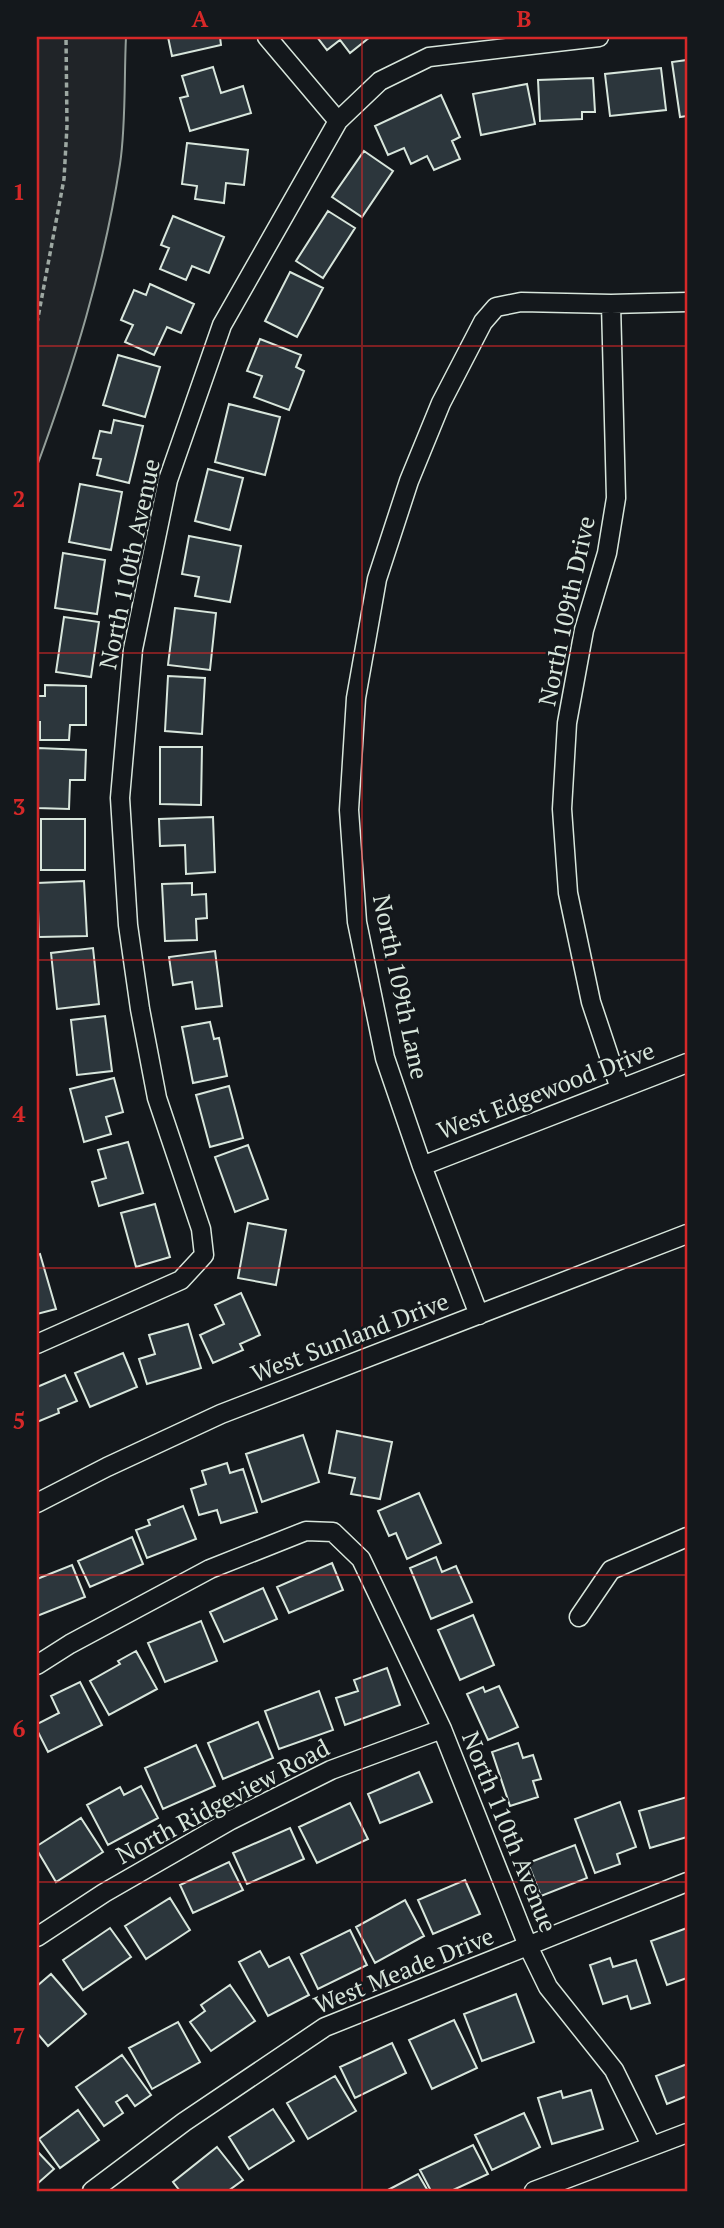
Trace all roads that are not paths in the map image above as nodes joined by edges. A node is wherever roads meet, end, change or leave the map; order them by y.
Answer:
1 (267, 37) edge
2 (599, 37) edge
3 (338, 121) junction
4 (687, 302) edge
5 (611, 303) junction
6 (687, 1063) edge
7 (620, 1089) junction
8 (422, 1166) junction
9 (687, 1234) edge
10 (479, 1315) junction
11 (37, 1344) edge
12 (37, 1503) edge
13 (687, 1537) edge
14 (579, 1617) dead end
15 (37, 1665) edge
16 (442, 1729) junction
17 (687, 1882) edge
18 (37, 1937) edge
19 (528, 1946) junction
20 (687, 2133) edge
21 (651, 2145) junction
22 (92, 2191) edge
23 (534, 2191) edge

1 - 3 street
2 - 3 street, North 110th Avenue
3 - 11 street, North 110th Avenue
4 - 5 street
5 - 7 street, North 109th Drive
5 - 8 street, North 109th Lane
6 - 7 street, West Edgewood Drive
7 - 8 street, West Edgewood Drive
8 - 10 street, North 109th Lane
9 - 10 street, West Sunland Drive
10 - 12 street, West Sunland Drive
13 - 14 street
15 - 16 street, North 110th Avenue
16 - 18 street, North Ridgeview Road
16 - 19 street, North 110th Avenue
17 - 19 street, West Meade Drive
19 - 21 street, North 110th Avenue
19 - 22 street, West Meade Drive
20 - 21 street
21 - 23 street

